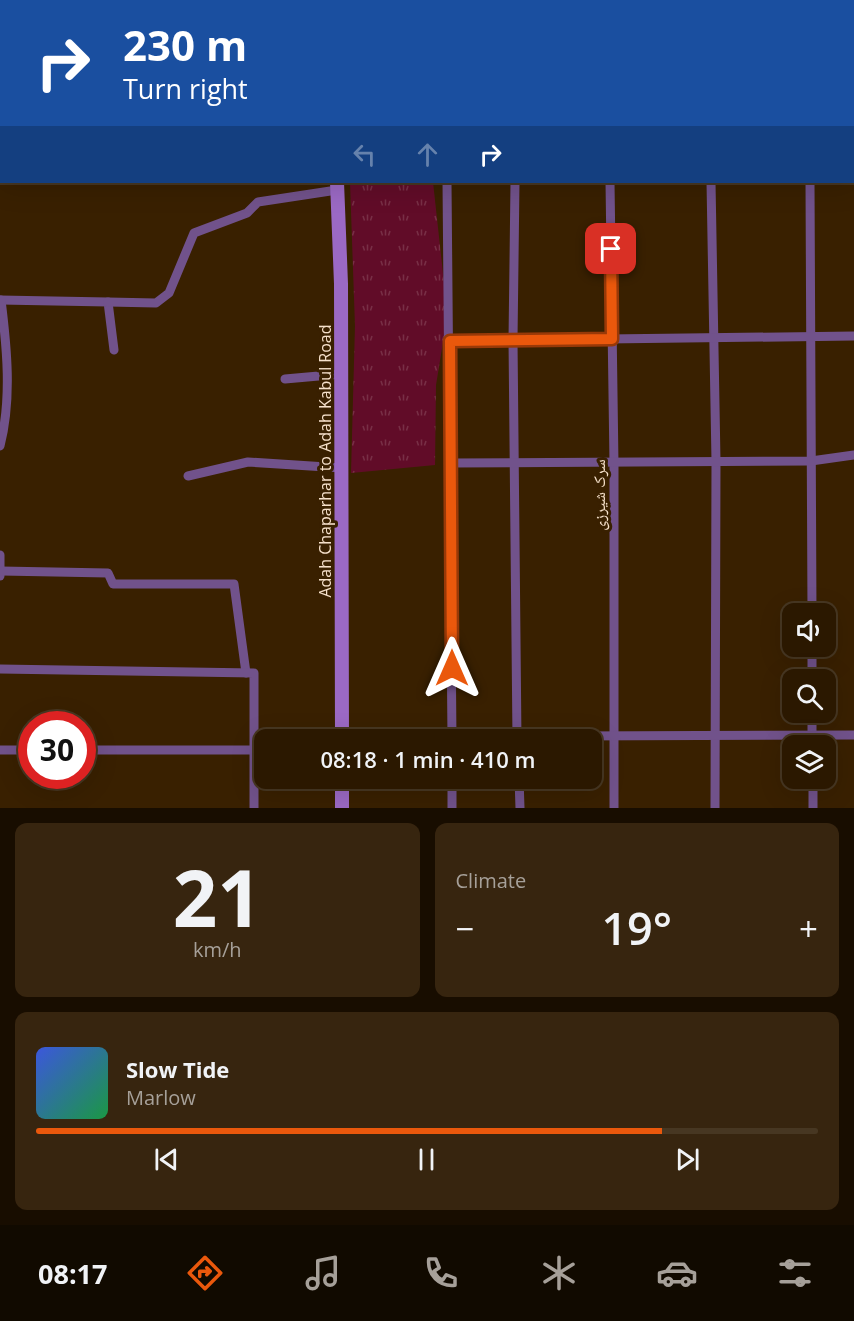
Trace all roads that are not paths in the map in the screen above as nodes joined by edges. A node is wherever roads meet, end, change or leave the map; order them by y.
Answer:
1 (447, 183) edge
2 (515, 183) edge
3 (610, 183) edge
4 (711, 183) edge
5 (810, 183) edge
6 (337, 186) edge
7 (1, 300) edge
8 (108, 302) junction
9 (854, 336) edge
10 (715, 338) junction
11 (810, 338) junction
12 (612, 339) junction
13 (513, 340) junction
14 (450, 341) junction
15 (114, 350) dead end
16 (341, 374) junction
17 (285, 379) dead end
18 (0, 446) edge
19 (854, 455) edge
20 (716, 461) junction
21 (811, 461) junction
22 (452, 463) junction
23 (516, 464) junction
24 (614, 464) junction
25 (342, 468) junction
26 (188, 476) dead end
27 (0, 555) edge
28 (1, 572) edge
29 (0, 576) edge
30 (812, 603) edge
31 (0, 669) edge
32 (246, 673) junction
33 (254, 729) edge
34 (342, 729) edge
35 (452, 729) edge
36 (517, 729) edge
37 (854, 735) edge
38 (716, 737) junction
39 (836, 737) edge
40 (602, 738) edge
41 (614, 738) junction
42 (782, 739) edge
43 (602, 740) edge
44 (836, 740) edge
45 (854, 740) edge
46 (0, 750) edge
47 (18, 750) edge
48 (96, 750) edge
49 (254, 750) edge
50 (254, 789) edge
51 (342, 789) edge
52 (452, 789) edge
53 (519, 789) edge
54 (813, 789) edge
55 (254, 808) edge
56 (342, 808) edge
57 (452, 808) edge
58 (520, 808) edge
59 (614, 808) edge
60 (715, 808) edge
61 (813, 808) edge

1 - 14 street
2 - 13 street
3 - 12 street, سرک شیرزی
4 - 10 street
5 - 11 street
6 - 8 street
6 - 16 main road, Adah Chaparhar to Adah Kabul Road
7 - 8 street
7 - 18 street
8 - 15 street
9 - 11 street
10 - 11 street
10 - 12 street
10 - 20 street
11 - 21 street
12 - 13 street
12 - 24 street, سرک شیرزی
13 - 14 street
13 - 23 street
14 - 22 street
16 - 17 street
16 - 25 main road, Adah Chaparhar to Adah Kabul Road
19 - 21 street
20 - 21 street
20 - 24 street
20 - 38 street
21 - 30 street
22 - 23 street
22 - 35 street
23 - 24 street
23 - 36 street
24 - 41 street, سرک شیرزی
25 - 26 street
25 - 34 main road, Adah Chaparhar to Adah Kabul Road
27 - 28 street
28 - 29 street
28 - 32 street
31 - 32 street
32 - 33 street
37 - 39 street
38 - 41 street
38 - 42 street
38 - 60 street
40 - 41 street
41 - 43 street
41 - 59 street, سرک شیرزی
44 - 45 street
46 - 47 street
48 - 49 street
50 - 55 street
51 - 56 main road
52 - 57 street
53 - 58 street
54 - 61 street

